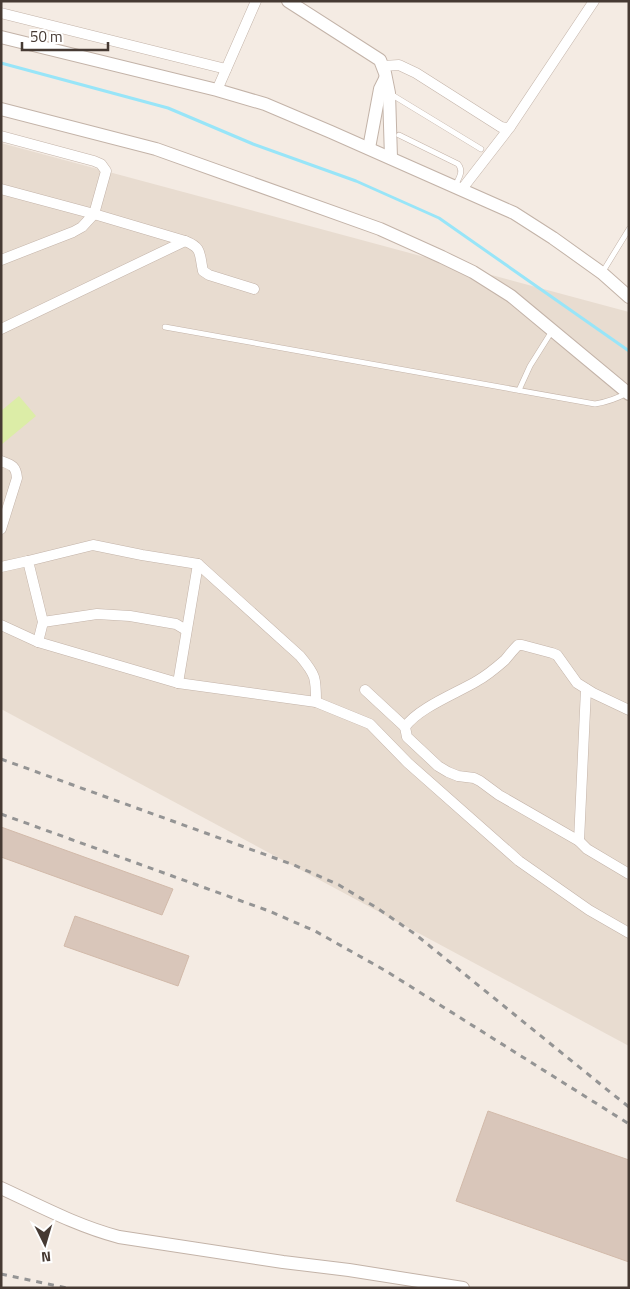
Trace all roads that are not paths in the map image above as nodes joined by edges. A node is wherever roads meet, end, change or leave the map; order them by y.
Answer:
1 (256, 1) edge
2 (288, 1) edge
3 (594, 1) edge
4 (1, 13) edge
5 (1, 37) edge
6 (383, 66) junction
7 (226, 70) junction
8 (386, 79) junction
9 (217, 90) junction
10 (389, 93) junction
11 (1, 108) edge
12 (510, 127) junction
13 (399, 135) dead end
14 (1, 136) edge
15 (369, 148) junction
16 (481, 149) dead end
17 (391, 158) junction
18 (458, 188) junction
19 (1, 189) edge
20 (94, 214) junction
21 (629, 229) edge
22 (185, 241) junction
23 (1, 260) edge
24 (602, 273) junction
25 (254, 289) dead end
26 (629, 297) edge
27 (165, 327) dead end
28 (1, 329) edge
29 (553, 331) junction
30 (519, 390) junction
31 (628, 393) edge
32 (1, 461) edge
33 (1, 529) edge
34 (28, 562) junction
35 (198, 564) junction
36 (1, 566) edge
37 (42, 622) junction
38 (1, 625) edge
39 (186, 630) junction
40 (38, 642) junction
41 (178, 683) junction
42 (586, 689) junction
43 (365, 690) dead end
44 (316, 702) junction
45 (629, 710) edge
46 (405, 727) junction
47 (579, 841) junction
48 (629, 874) edge
49 (629, 933) edge
50 (1, 1188) edge
51 (463, 1288) edge

1 - 7 street
2 - 6 street
3 - 12 street
4 - 7 street
5 - 9 street
6 - 8 street
6 - 12 street
7 - 9 street
8 - 10 street
8 - 15 street
9 - 15 street
10 - 16 lane
10 - 17 street
11 - 29 street
12 - 18 street
13 - 18 lane
14 - 20 street
15 - 17 street
17 - 18 street
18 - 24 street
19 - 20 street
20 - 22 street
20 - 23 street
21 - 24 lane
22 - 25 street
22 - 28 street
24 - 26 street
27 - 30 lane
29 - 30 lane
29 - 31 street
30 - 31 lane
32 - 33 street
34 - 35 street
34 - 36 street
34 - 37 street
35 - 39 street
35 - 44 street
37 - 39 street
37 - 40 street
38 - 40 street
39 - 41 street
40 - 41 street
41 - 44 street
42 - 45 street
42 - 46 street
42 - 47 street
43 - 46 street
44 - 49 street
46 - 47 street
47 - 48 street
50 - 51 street

